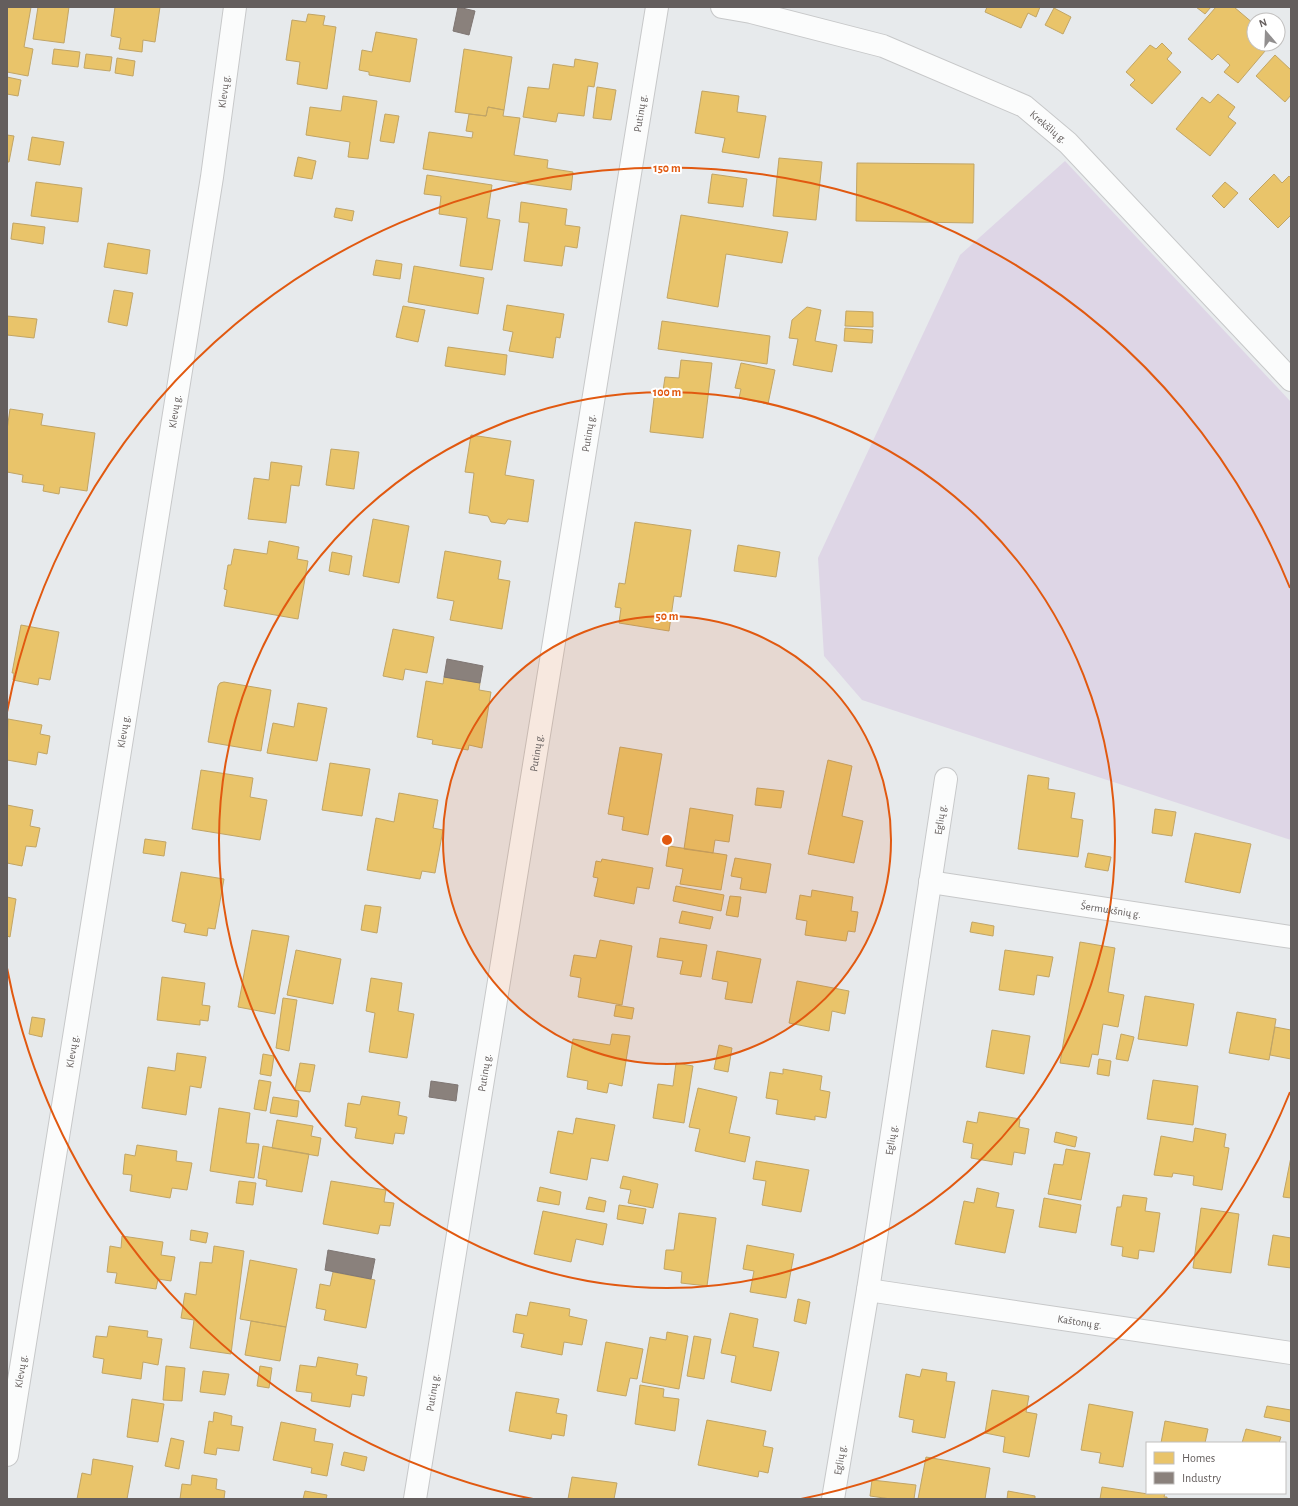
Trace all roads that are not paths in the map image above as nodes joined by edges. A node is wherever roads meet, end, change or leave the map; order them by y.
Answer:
1 (235, 7) edge
2 (657, 7) edge
3 (722, 7) edge
4 (1291, 380) edge
5 (946, 779) dead end
6 (930, 882) junction
7 (1291, 937) edge
8 (868, 1290) junction
9 (1291, 1353) edge
10 (7, 1455) edge
11 (415, 1499) edge
12 (833, 1499) edge

1 - 10 street, Klevų g.
2 - 11 street, Putinų g.
3 - 4 street, Krekšlių g.
5 - 6 street, Eglių g.
6 - 7 street, Šermukšnių g.
6 - 8 street, Eglių g.
8 - 9 street, Kaštonų g.
8 - 12 street, Eglių g.

